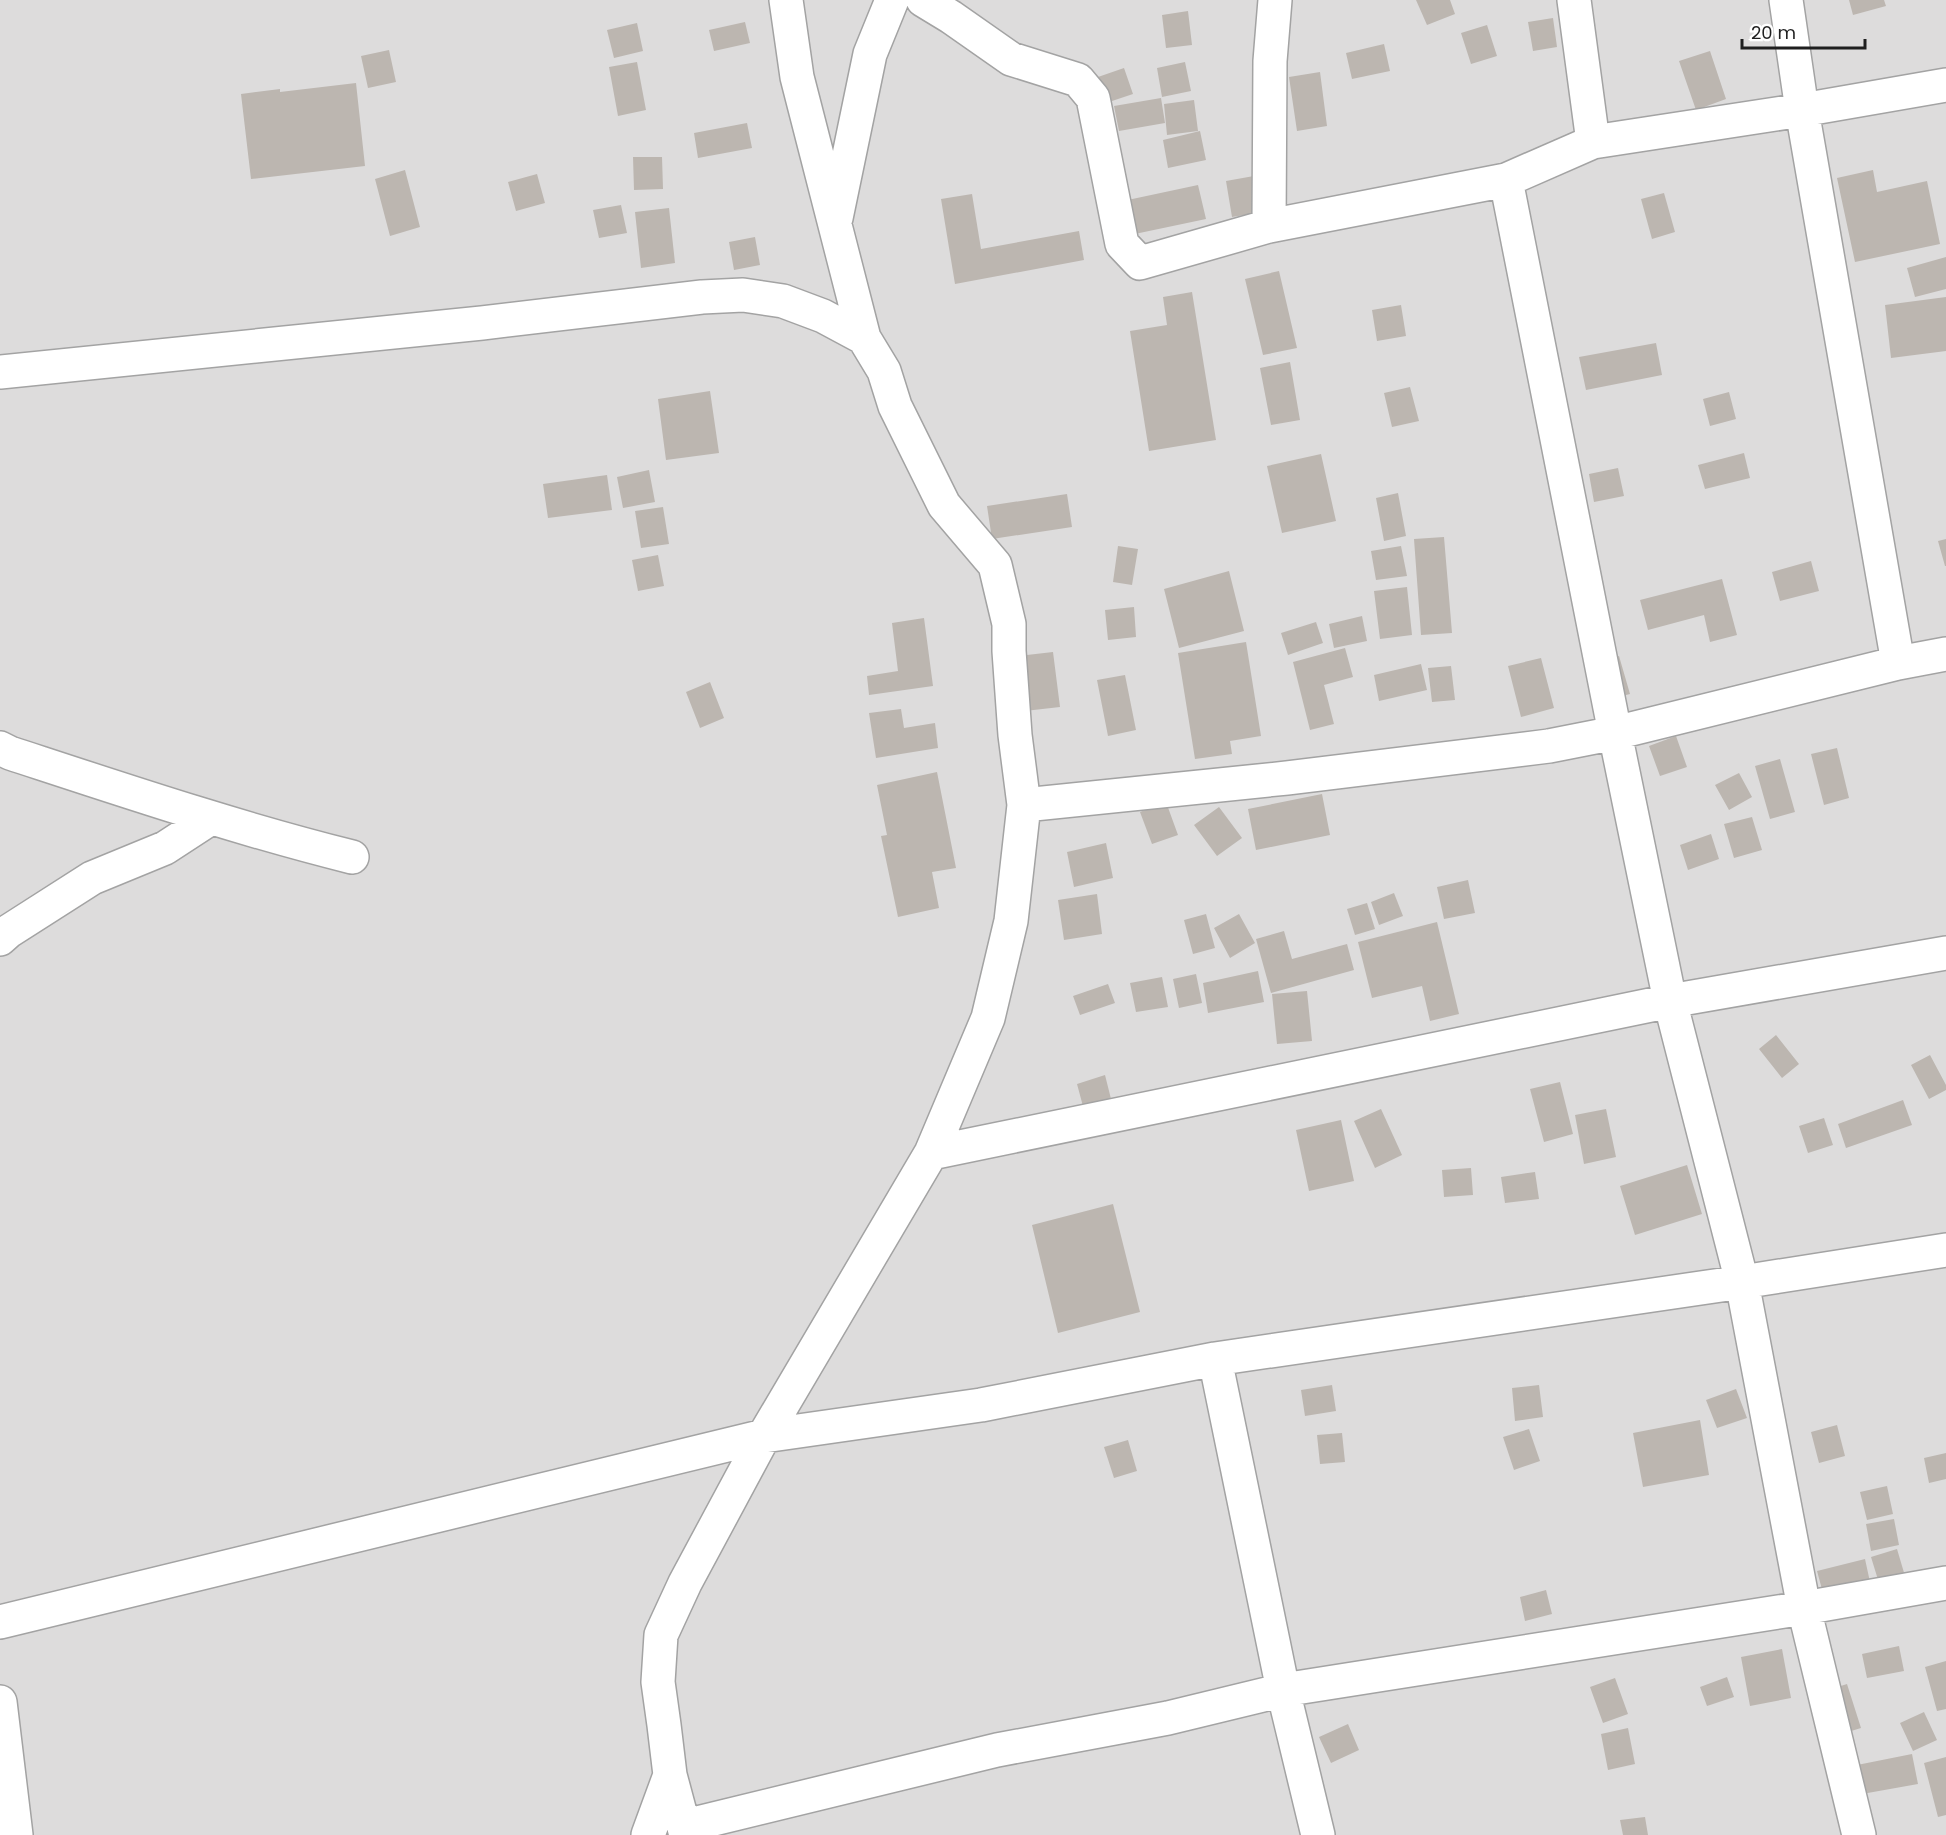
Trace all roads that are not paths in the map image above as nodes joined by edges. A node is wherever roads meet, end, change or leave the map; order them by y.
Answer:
1 (786, 0) edge
2 (892, 0) edge
3 (923, 0) edge
4 (1275, 0) edge
5 (1574, 0) edge
6 (1786, 0) edge
7 (1946, 85) edge
8 (1802, 110) junction
9 (1593, 142) junction
10 (1506, 180) junction
11 (835, 225) junction
12 (1269, 226) junction
13 (864, 338) junction
14 (0, 372) edge
15 (1946, 654) edge
16 (1898, 663) junction
17 (1615, 733) junction
18 (0, 748) edge
19 (1024, 805) junction
20 (211, 818) junction
21 (352, 857) dead end
22 (0, 939) edge
23 (1946, 953) edge
24 (1670, 1001) junction
25 (931, 1153) junction
26 (1946, 1250) edge
27 (1742, 1282) junction
28 (1215, 1359) junction
29 (764, 1436) junction
30 (1946, 1582) edge
31 (1804, 1608) junction
32 (0, 1622) edge
33 (1283, 1690) junction
34 (0, 1702) edge
35 (670, 1775) junction
36 (686, 1830) edge
37 (16, 1835) edge
38 (648, 1835) edge
39 (1318, 1835) edge
40 (1859, 1835) edge

1 - 11 street
2 - 11 street
3 - 12 street
4 - 12 street
5 - 9 street
6 - 8 street
7 - 8 street
8 - 9 street
8 - 16 street
9 - 10 street
10 - 12 street
10 - 17 street
11 - 13 street
13 - 14 street
13 - 19 street
15 - 16 street
16 - 17 street
17 - 19 street
17 - 24 street
18 - 20 street
19 - 25 street
20 - 21 street
20 - 22 street
23 - 24 street
24 - 25 street
24 - 27 street
25 - 29 street
26 - 27 street
27 - 28 street
27 - 31 street
28 - 29 street
28 - 33 street
29 - 32 street
29 - 35 street
30 - 31 street
31 - 33 street
31 - 40 street
33 - 36 street
33 - 39 street
34 - 37 street
35 - 36 street
35 - 38 street

